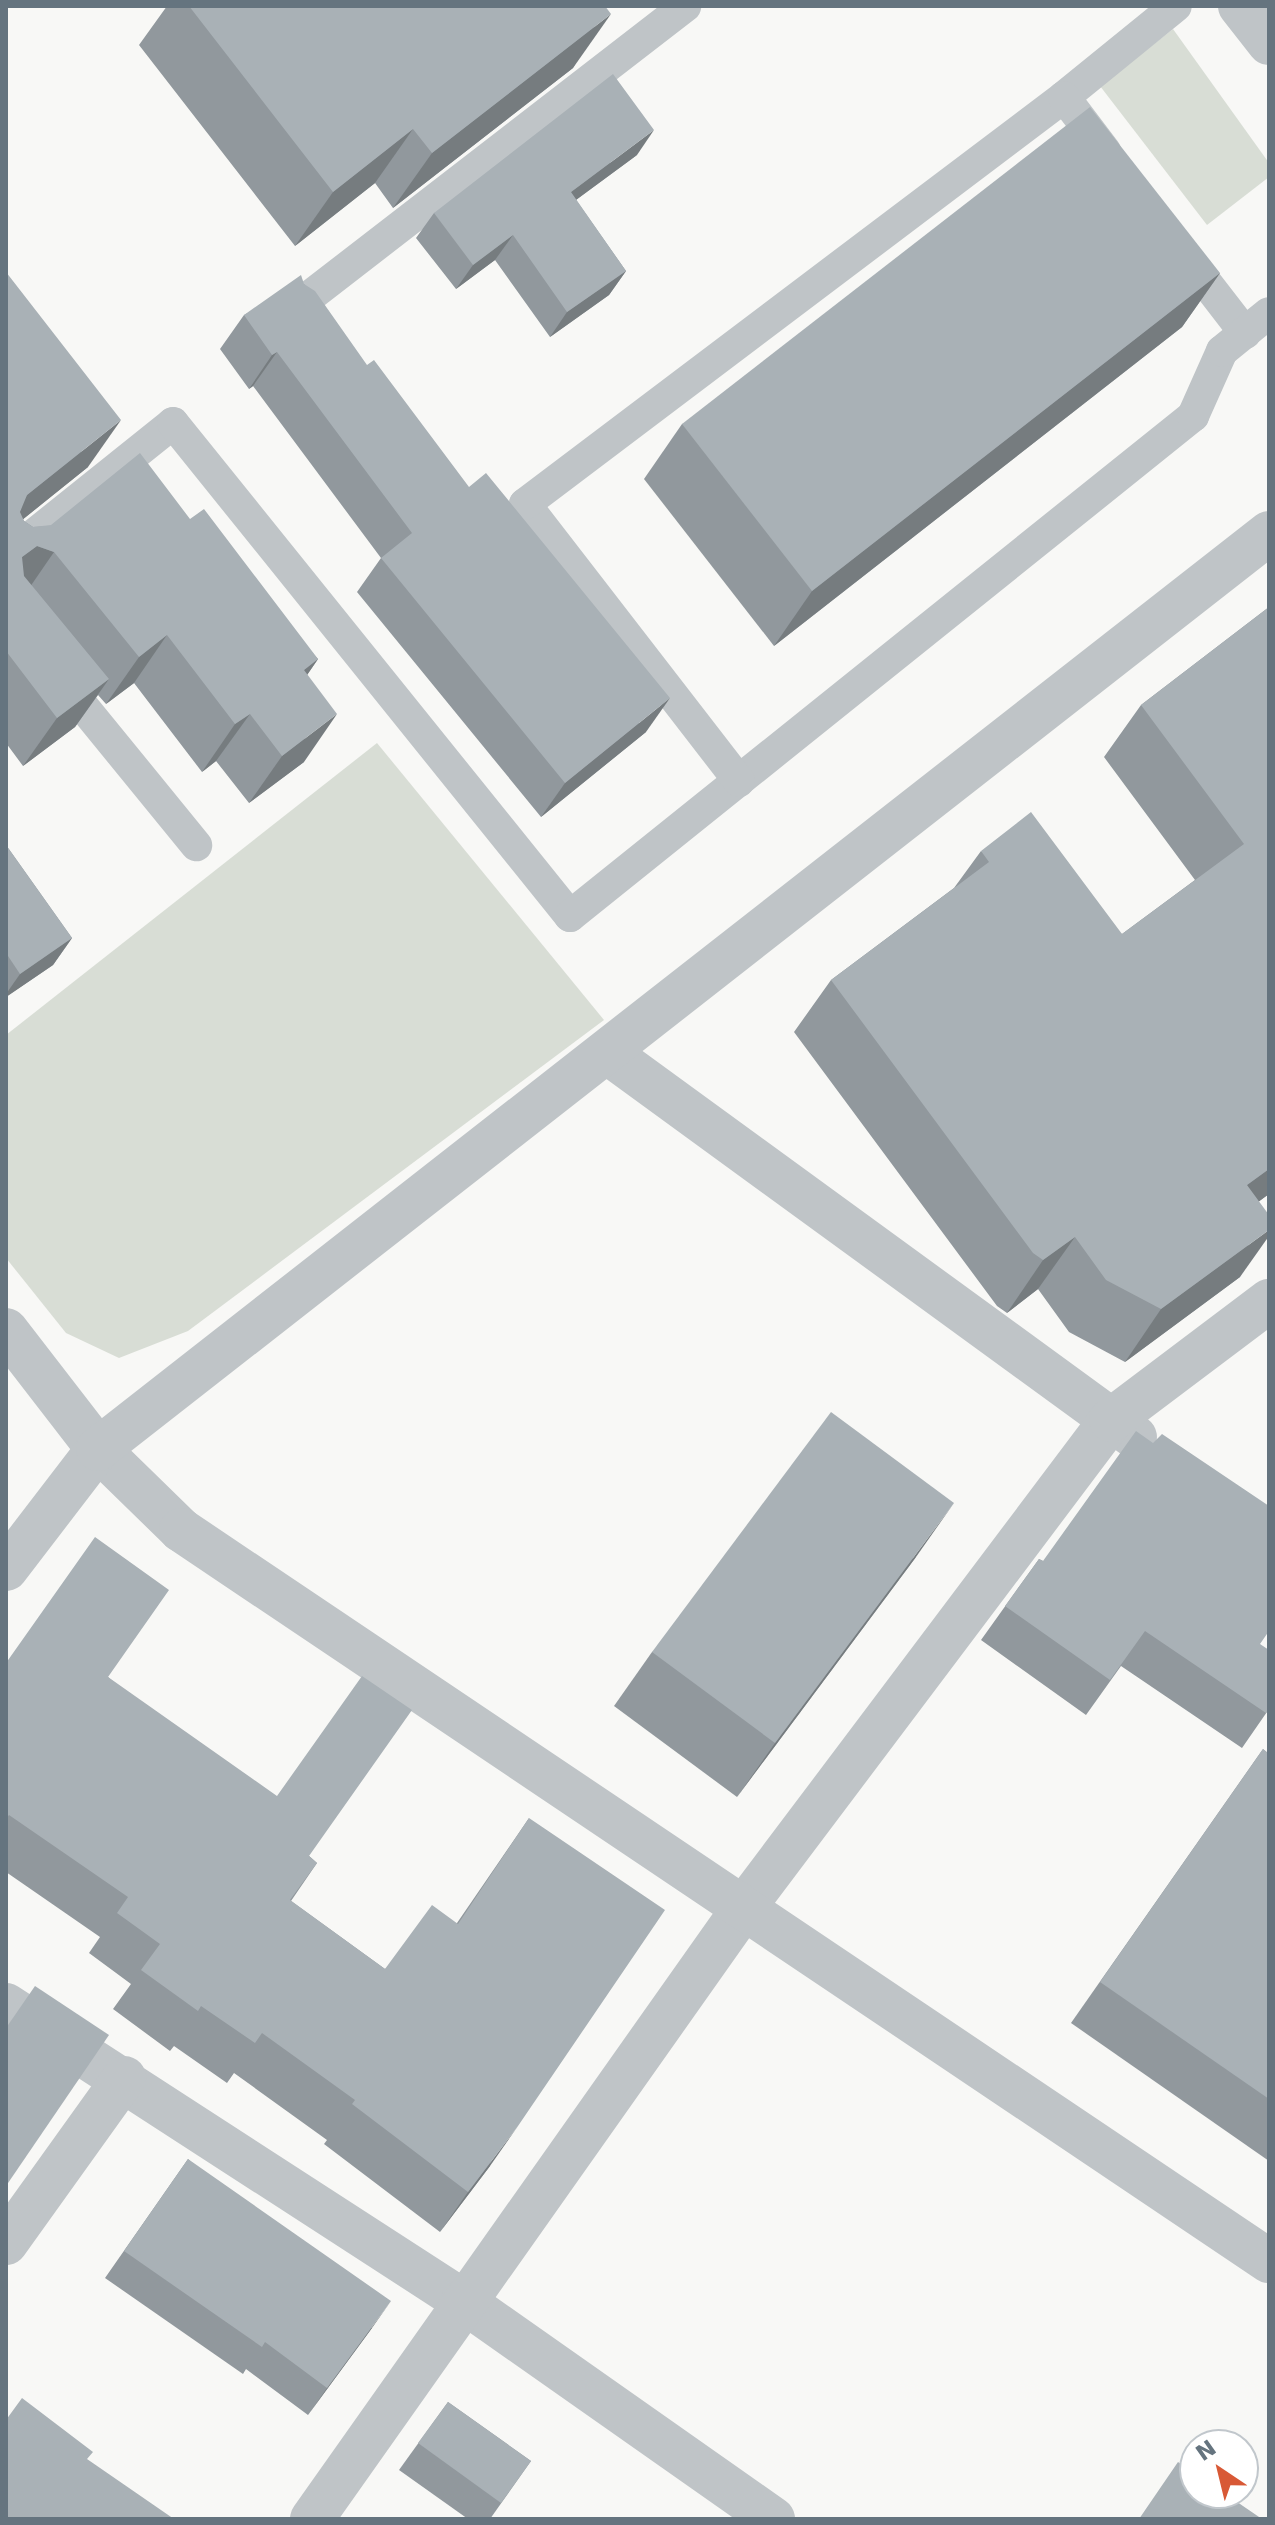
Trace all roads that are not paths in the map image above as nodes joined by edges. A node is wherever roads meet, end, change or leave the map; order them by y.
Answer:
1 (685, 6) edge
2 (1176, 6) edge
3 (1240, 6) edge
4 (1269, 43) edge
5 (1064, 97) junction
6 (1121, 171) edge
7 (1168, 233) edge
8 (296, 307) edge
9 (1257, 323) edge
10 (1269, 533) edge
11 (6, 557) edge
12 (6, 612) edge
13 (739, 781) junction
14 (196, 845) dead end
15 (608, 1053) junction
16 (1269, 1301) edge
17 (6, 1330) edge
18 (1111, 1420) junction
19 (98, 1449) junction
20 (1164, 1457) edge
21 (6, 1569) edge
22 (745, 1906) junction
23 (6, 2005) edge
24 (124, 2078) junction
25 (6, 2243) edge
26 (1269, 2261) edge
27 (463, 2301) junction
28 (312, 2519) edge
29 (773, 2519) edge

1 - 8 lane
2 - 5 lane
3 - 4 street
5 - 6 lane
5 - 13 lane
7 - 9 lane
9 - 13 lane
10 - 15 street
11 - 13 lane
12 - 14 lane
15 - 18 street
15 - 19 street
16 - 18 street
17 - 19 street
18 - 20 street
18 - 22 street
19 - 21 street
19 - 22 street
22 - 26 street
22 - 27 street
23 - 24 street
24 - 25 street
24 - 27 street
27 - 28 street
27 - 29 street

